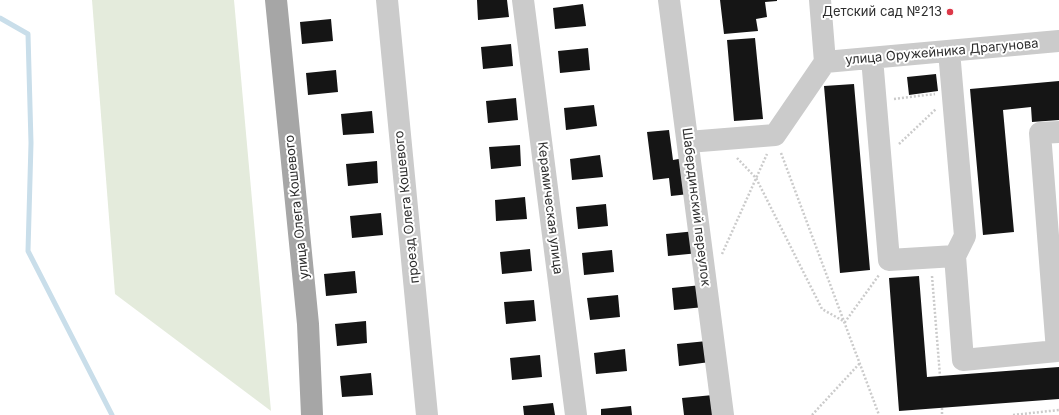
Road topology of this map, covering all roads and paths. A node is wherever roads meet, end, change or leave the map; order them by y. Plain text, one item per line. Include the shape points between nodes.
1 (276, 0) edge
2 (387, 0) edge
3 (523, 0) edge
4 (669, 0) edge
5 (820, 0) edge
6 (1059, 41) edge
7 (949, 51) junction
8 (872, 58) junction
9 (825, 62) junction
10 (953, 92) junction
11 (876, 101) junction
12 (1059, 132) edge
13 (775, 136) junction
14 (721, 140) junction
15 (688, 142) junction
16 (880, 149) junction
17 (756, 178) junction
18 (955, 256) junction
19 (931, 258) junction
20 (719, 260) dead end
21 (889, 260) junction
22 (845, 322) junction
23 (860, 363) junction
24 (940, 376) dead end
25 (942, 408) dead end
26 (1059, 410) edge
27 (312, 415) edge
28 (427, 415) edge
29 (576, 415) edge
30 (723, 415) edge
31 (812, 415) edge
32 (879, 415) edge
33 (942, 415) edge
34 (1013, 415) edge

1 - 27 main road, улица Олега Кошевого via 308,324
2 - 28 street, проезд Олега Кошевого
3 - 29 street, Керамическая улица
4 - 15 street, Шабердинский переулок
5 - 9 street
6 - 7 street, улица Оружейника Драгунова
7 - 8 street, улица Оружейника Драгунова
7 - 10 street
8 - 9 street, улица Оружейника Драгунова
8 - 11 street
9 - 13 street
10 - 11 path
10 - 16 path via 900,143
10 - 18 street via 965,236
11 - 16 street
12 - 18 street via 1040,133 1057,351 963,360
13 - 14 street
13 - 17 path
13 - 22 path
14 - 15 street
14 - 17 path
15 - 30 street, Шабердинский переулок
16 - 21 street
17 - 20 path
17 - 22 path via 822,309
18 - 19 street
19 - 21 street
19 - 24 path
21 - 22 path
22 - 23 path
23 - 31 path
23 - 32 path
25 - 33 path
26 - 34 path

